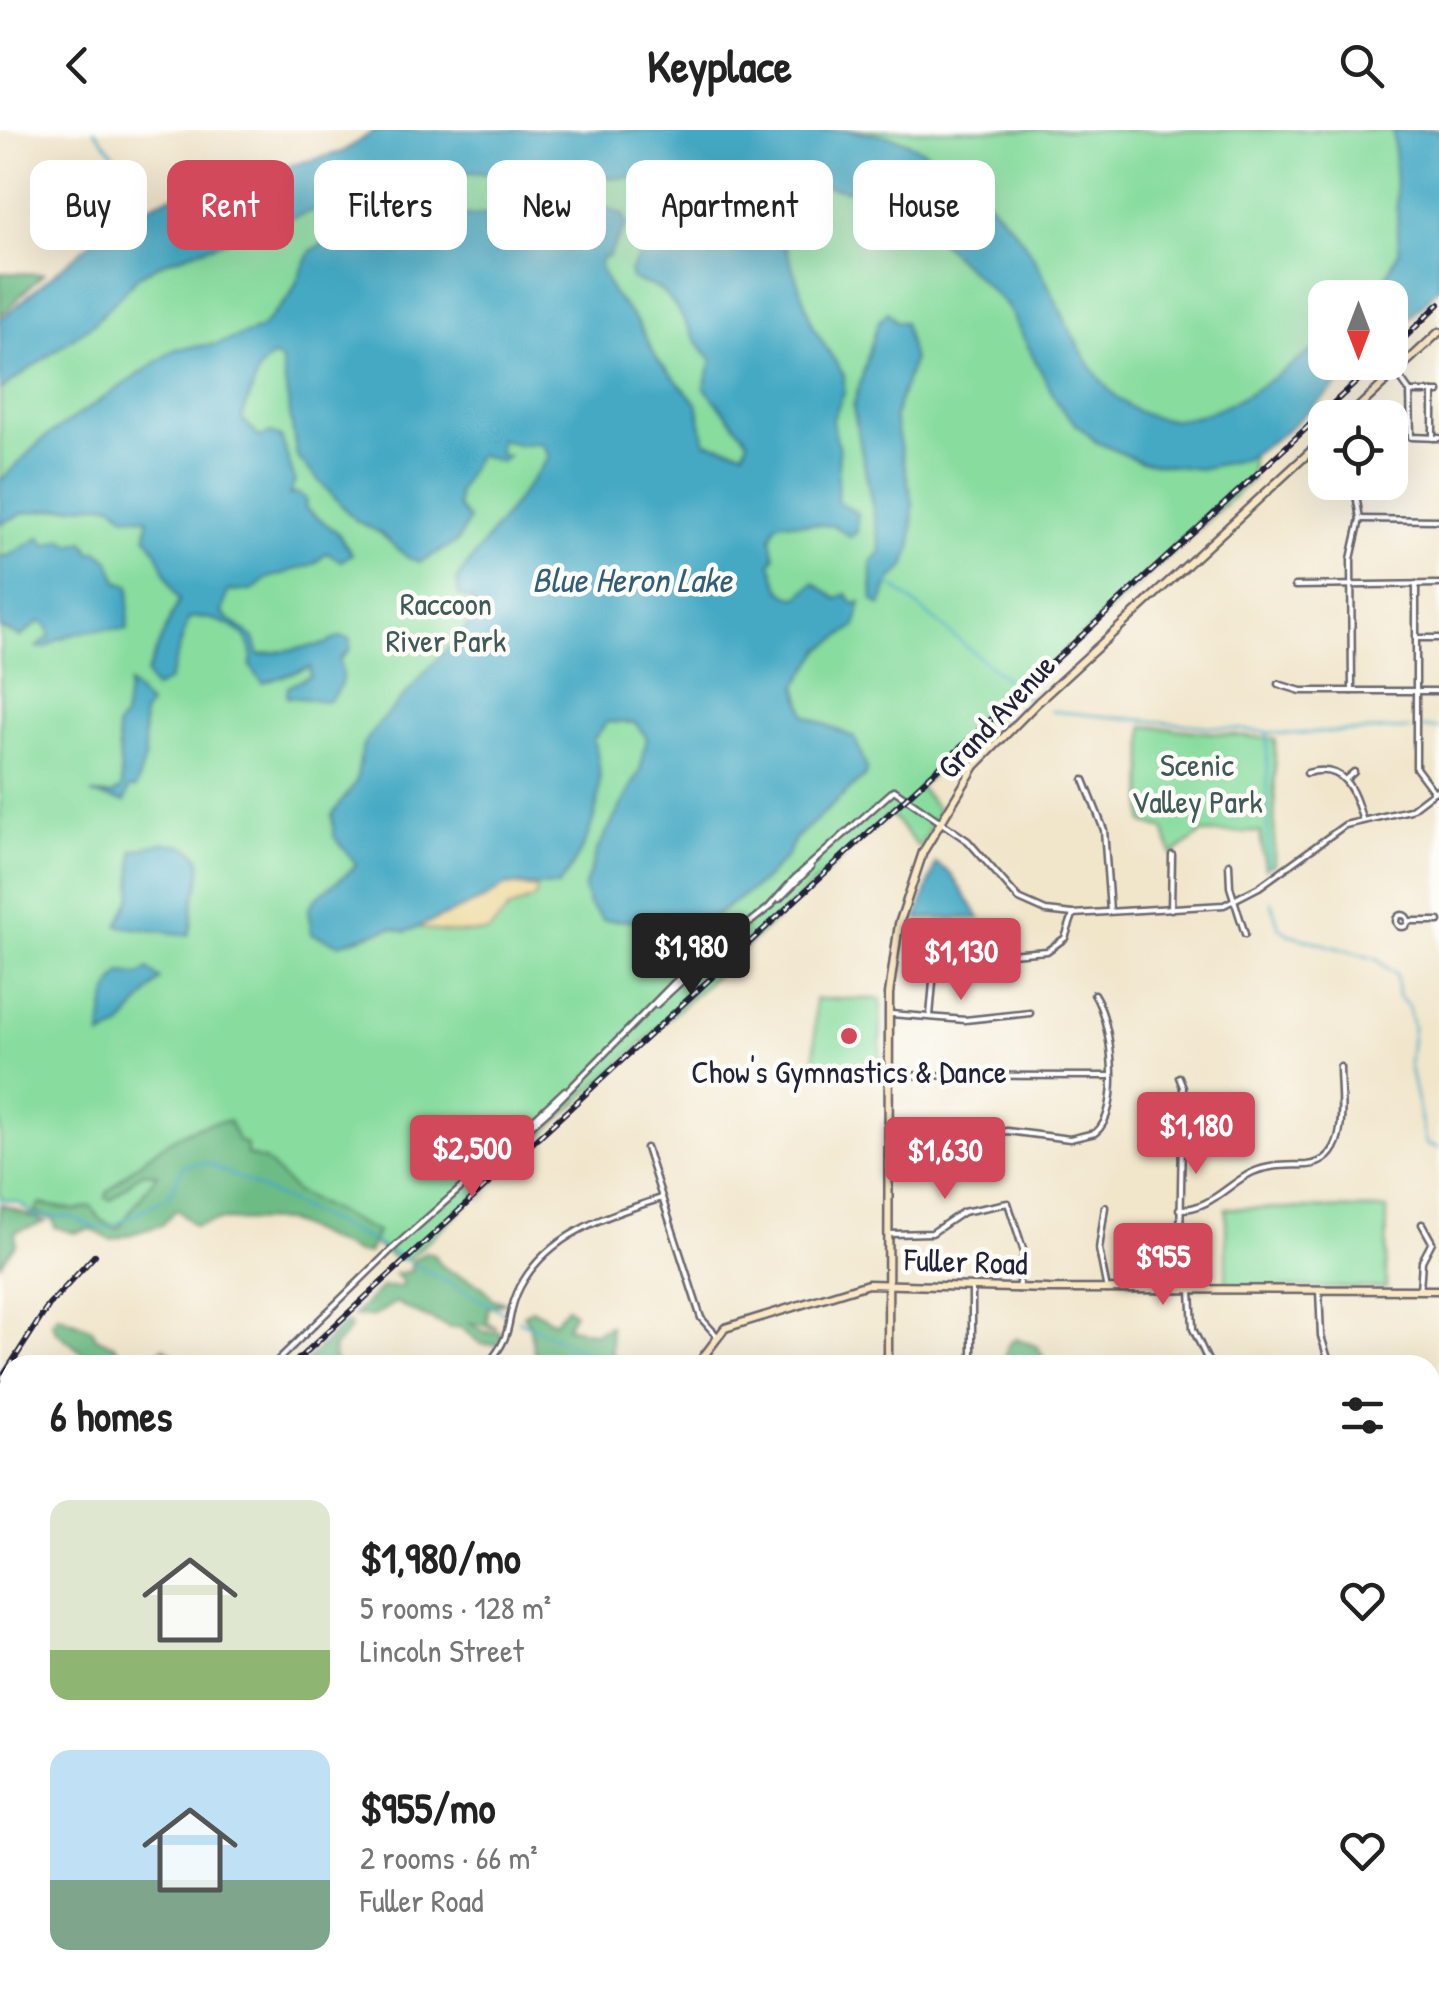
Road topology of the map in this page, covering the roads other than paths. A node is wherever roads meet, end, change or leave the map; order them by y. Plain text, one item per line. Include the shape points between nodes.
1 (1439, 332) edge
2 (1408, 361) edge
3 (1387, 380) edge
4 (1402, 380) edge
5 (1410, 392) junction
6 (1436, 392) edge
7 (1366, 400) edge
8 (1436, 438) edge
9 (1308, 455) edge
10 (1357, 500) edge
11 (1360, 519) junction
12 (1439, 520) edge
13 (1416, 584) junction
14 (1439, 584) edge
15 (1352, 585) junction
16 (1295, 586) dead end
17 (1416, 638) junction
18 (1439, 638) edge
19 (1278, 684) dead end
20 (1352, 691) junction
21 (1439, 691) edge
22 (1416, 692) junction
23 (1354, 772) dead end
24 (1307, 773) dead end
25 (1346, 779) junction
26 (1084, 780) dead end
27 (1437, 790) edge
28 (1362, 818) junction
29 (939, 822) junction
30 (1172, 855) dead end
31 (1229, 864) dead end
32 (1236, 900) junction
33 (1171, 909) junction
34 (1110, 911) junction
35 (1073, 914) junction
36 (1408, 920) dead end
37 (1439, 920) edge
38 (1245, 934) dead end
39 (1094, 994) dead end
40 (1030, 1013) dead end
41 (888, 1014) junction
42 (930, 1016) junction
43 (1340, 1067) dead end
44 (802, 1075) dead end
45 (888, 1075) junction
46 (1110, 1076) junction
47 (1179, 1077) dead end
48 (888, 1138) junction
49 (646, 1148) dead end
50 (662, 1198) junction
51 (1106, 1207) dead end
52 (1179, 1209) junction
53 (1422, 1224) dead end
54 (889, 1234) junction
55 (888, 1284) junction
56 (972, 1288) junction
57 (1018, 1289) junction
58 (1106, 1290) junction
59 (1180, 1290) junction
60 (1191, 1290) junction
61 (1319, 1290) junction
62 (1420, 1290) junction
63 (1439, 1290) edge
64 (717, 1336) junction
65 (282, 1355) edge
66 (496, 1355) edge
67 (703, 1355) edge
68 (888, 1355) edge
69 (972, 1355) edge
70 (1205, 1355) edge
71 (1327, 1355) edge

1 - 2 main road
3 - 7 main road
4 - 5 street
5 - 6 street
5 - 8 street via 1411,437
6 - 8 street
9 - 29 main road, Grand Avenue via 1038,702 975,766
10 - 11 street
11 - 12 street
11 - 15 street
13 - 14 street
13 - 15 street
13 - 17 street
15 - 16 street
15 - 20 street
17 - 18 street
17 - 22 street
19 - 20 street
20 - 22 street
21 - 22 street
22 - 27 street via 1416,768
23 - 25 street
24 - 25 street via 1325,770
25 - 28 street
26 - 34 street via 1104,830
27 - 28 street via 1410,810
28 - 32 street
29 - 35 street via 968,841 1019,899
29 - 41 main road, Grand Avenue via 902,912
29 - 65 street via 894,790 770,906 675,982
30 - 33 street
31 - 32 street
32 - 33 street
32 - 38 street
33 - 34 street
34 - 35 street
35 - 42 street via 1064,938 1047,951 935,960
36 - 37 street
39 - 46 street via 1109,1027
40 - 42 street via 965,1020
41 - 42 street
41 - 45 main road, Grand Avenue
43 - 52 street via 1340,1135 1328,1156 1258,1170 1202,1207
44 - 45 street
45 - 46 street
45 - 48 main road, Grand Avenue
46 - 48 street via 1106,1122 1079,1138 1007,1131
47 - 52 street
48 - 54 main road, Grand Avenue
49 - 50 street
50 - 64 street via 701,1318
50 - 66 street via 587,1223 534,1268 517,1294 507,1340
51 - 58 street via 1099,1249
52 - 59 street
53 - 62 street via 1432,1242
54 - 55 main road, Grand Avenue
54 - 57 street via 932,1232 963,1212 1008,1203 1024,1252
55 - 56 main road, Fuller Road
55 - 64 main road, Fuller Road via 848,1288 732,1325
55 - 68 main road, Grand Avenue
56 - 57 main road, Fuller Road
56 - 69 street
57 - 58 main road, Fuller Road
58 - 59 main road, Fuller Road
59 - 60 main road, Fuller Road
60 - 61 main road, Fuller Road
60 - 70 street via 1193,1329
61 - 62 main road, Fuller Road
61 - 71 street
62 - 63 main road, Fuller Road
64 - 67 main road, Fuller Road

